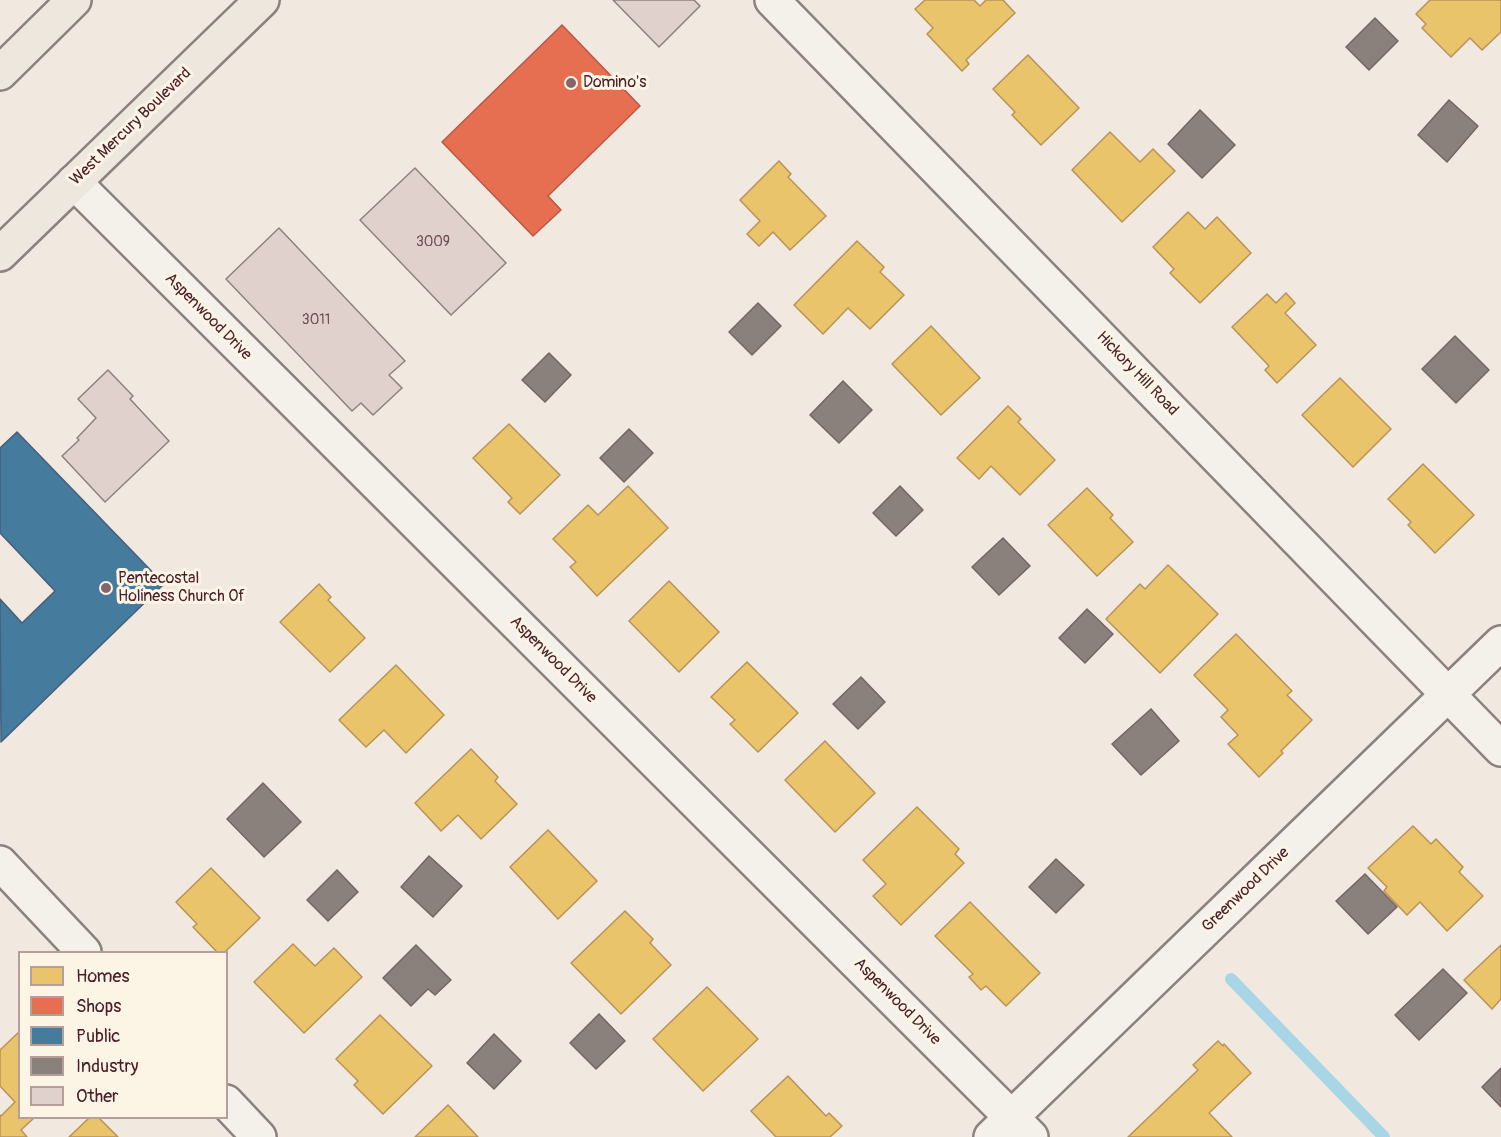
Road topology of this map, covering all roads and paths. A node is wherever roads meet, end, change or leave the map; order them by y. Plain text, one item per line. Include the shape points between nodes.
1 (74, 0) edge
2 (262, 0) edge
3 (772, 0) edge
4 (0, 73) edge
5 (74, 182) junction
6 (0, 254) edge
7 (1501, 643) edge
8 (1448, 694) junction
9 (1501, 749) edge
10 (0, 863) edge
11 (83, 951) edge
12 (228, 1104) edge
13 (1011, 1130) edge
14 (260, 1137) edge

1 - 4 highway
2 - 5 highway, West Mercury Boulevard
3 - 8 street, Hickory Hill Road
5 - 6 highway, West Mercury Boulevard
5 - 13 street, Aspenwood Drive
7 - 8 street, Greenwood Drive
8 - 9 street, Hickory Hill Road
8 - 13 street, Greenwood Drive
10 - 11 street
12 - 14 street

